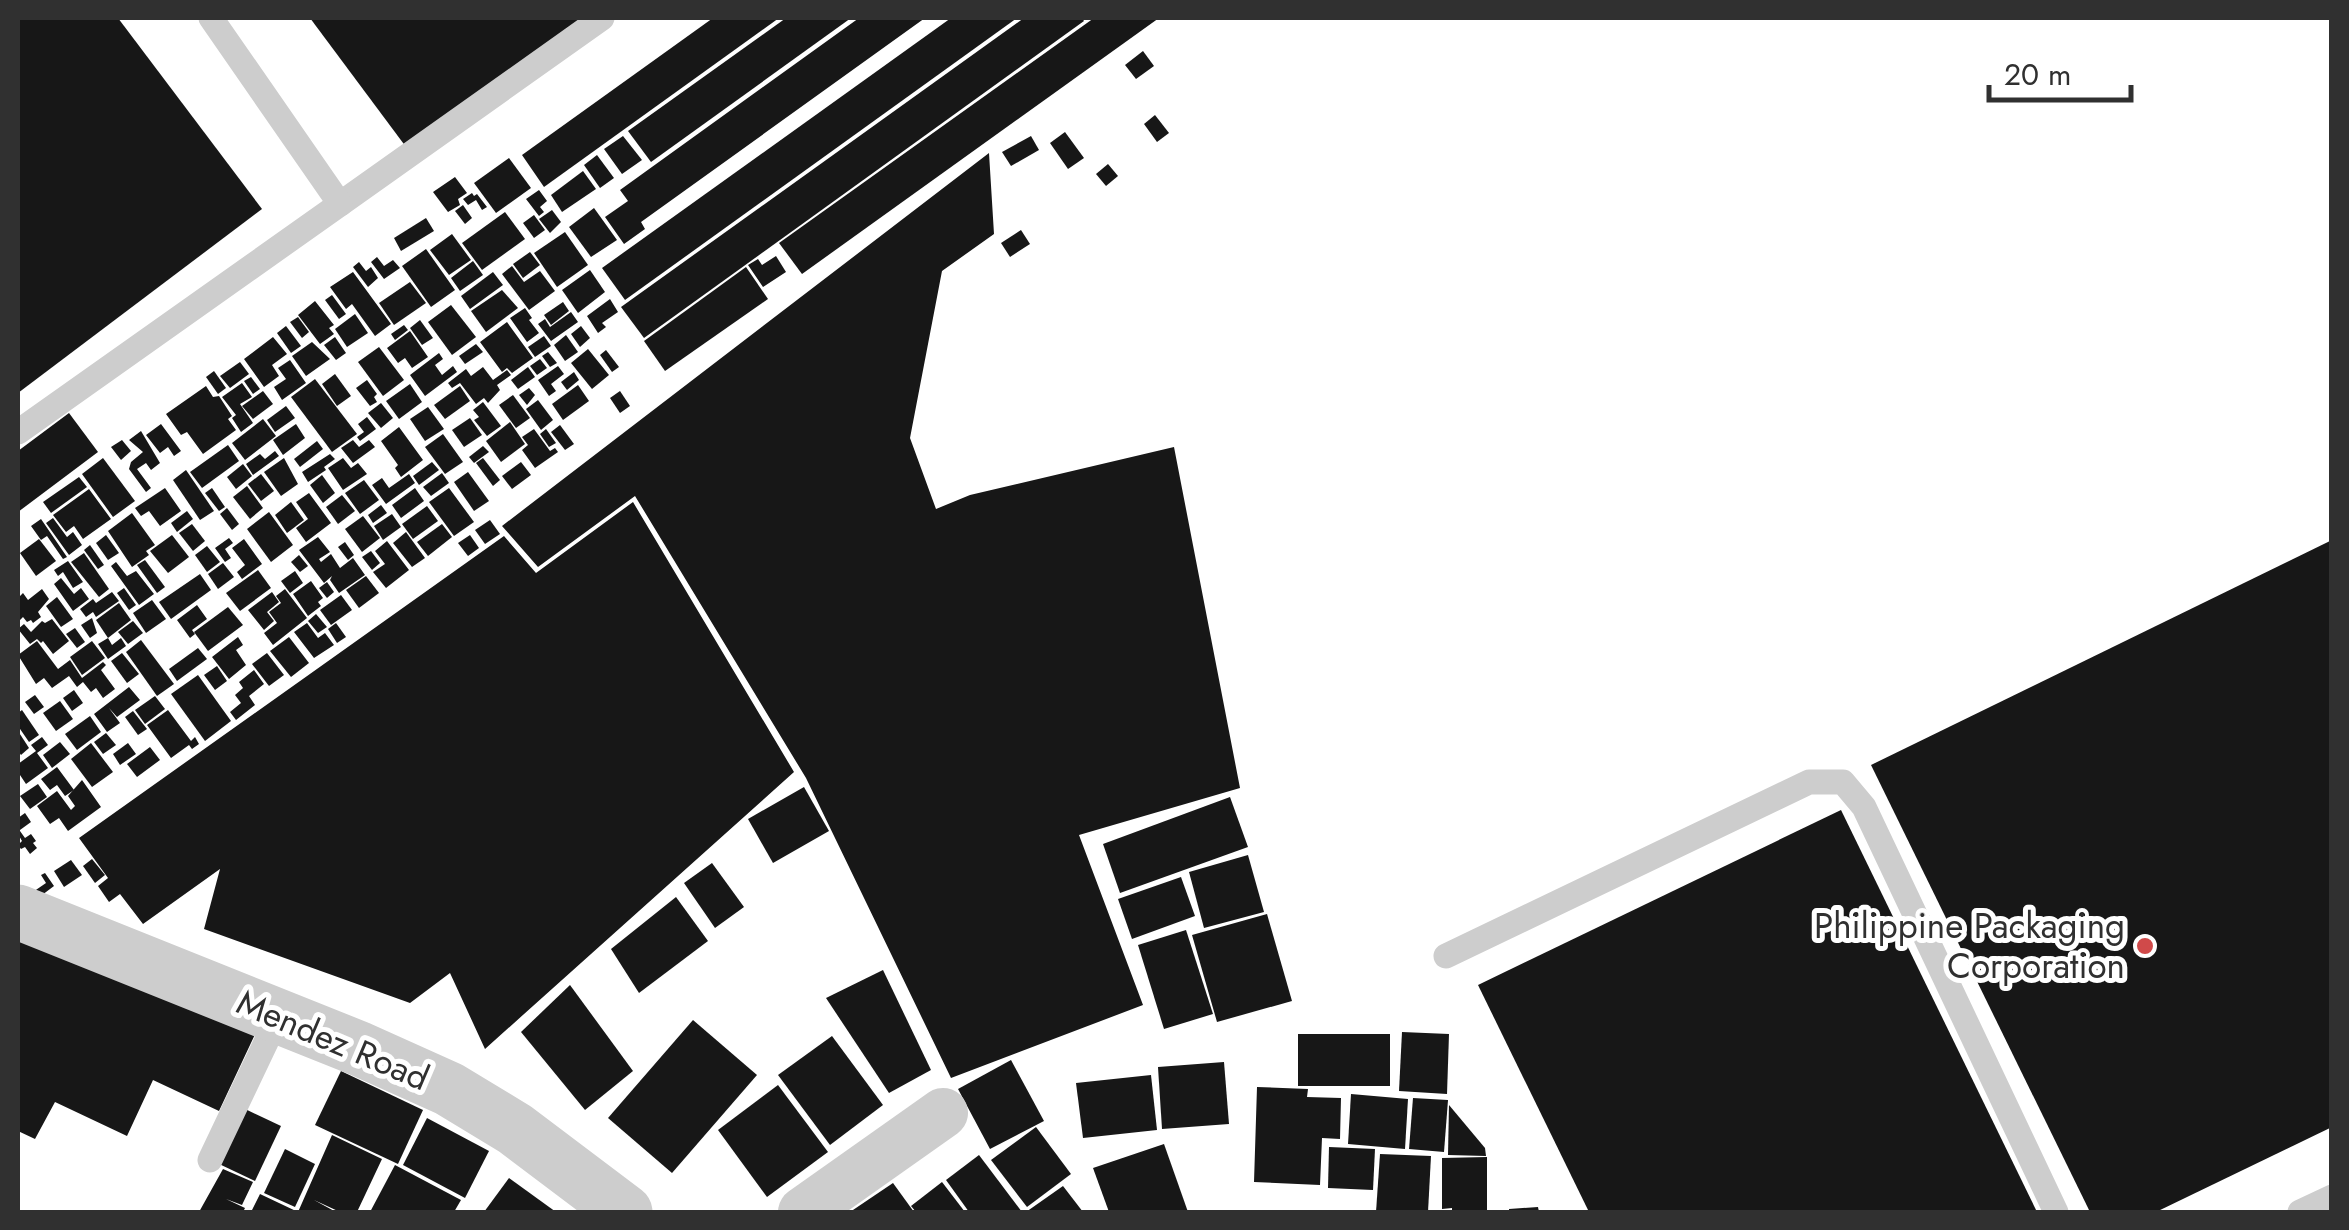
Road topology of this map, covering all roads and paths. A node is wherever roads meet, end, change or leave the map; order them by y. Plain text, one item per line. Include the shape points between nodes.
1 (211, 18) edge
2 (602, 18) edge
3 (340, 204) junction
4 (18, 432) edge
5 (18, 912) edge
6 (1446, 956) dead end
7 (278, 1016) junction
8 (942, 1113) dead end
9 (210, 1160) dead end
10 (2332, 1197) edge
11 (625, 1212) edge
12 (803, 1212) edge
13 (2056, 1212) edge
14 (2300, 1212) edge

1 - 3 lane
2 - 3 lane
3 - 4 lane
5 - 7 street, Mendez Road
6 - 13 lane via 1809,782 1844,782 1864,807
7 - 9 lane
7 - 11 street, Mendez Road via 449,1089 515,1129
8 - 12 street
10 - 14 lane

